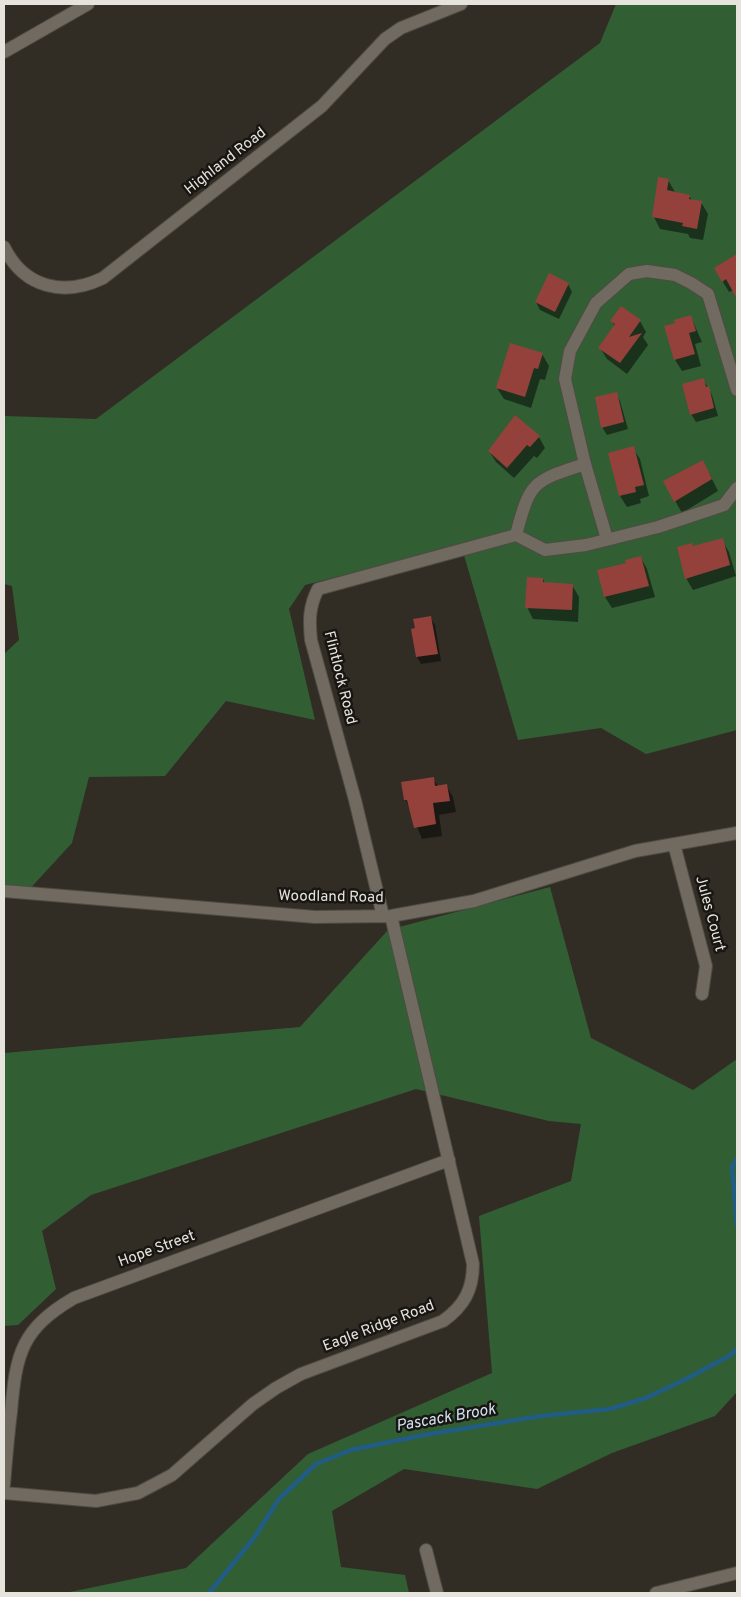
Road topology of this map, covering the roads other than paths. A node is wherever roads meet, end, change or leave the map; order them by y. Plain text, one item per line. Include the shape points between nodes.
1 (88, 4) edge
2 (460, 4) edge
3 (4, 52) edge
4 (4, 247) edge
5 (737, 390) edge
6 (585, 464) junction
7 (737, 488) edge
8 (516, 535) junction
9 (607, 538) junction
10 (737, 833) edge
11 (674, 844) junction
12 (4, 891) edge
13 (387, 916) junction
14 (702, 994) dead end
15 (449, 1160) junction
16 (4, 1484) edge
17 (4, 1493) edge
18 (426, 1550) dead end
19 (737, 1573) edge
20 (437, 1593) edge
21 (656, 1593) edge

1 - 3 street
2 - 4 street, Highland Road via 401,28 384,39 322,106 103,278 74,288 44,284 18,268
5 - 6 street via 708,294 675,275 647,271 629,274 596,304 570,352 565,379
6 - 8 street via 554,474 533,486
6 - 9 street
7 - 9 street via 724,505 658,527
8 - 9 street via 545,550 586,545
8 - 13 street, Flintlock Road via 318,589 312,602 308,616 311,640
10 - 11 street, Woodland Road
11 - 13 street, Woodland Road via 635,851 474,901
11 - 14 street, Jules Court via 706,966
12 - 13 street, Woodland Road via 315,917
13 - 15 street, Eagle Ridge Road
15 - 16 street, Hope Street via 74,1298 56,1308 30,1336 14,1369
15 - 17 street, Eagle Ridge Road via 473,1264 470,1290 454,1313 443,1321 301,1374 276,1388 252,1404 172,1475 138,1494 96,1501
18 - 20 street
19 - 21 street

